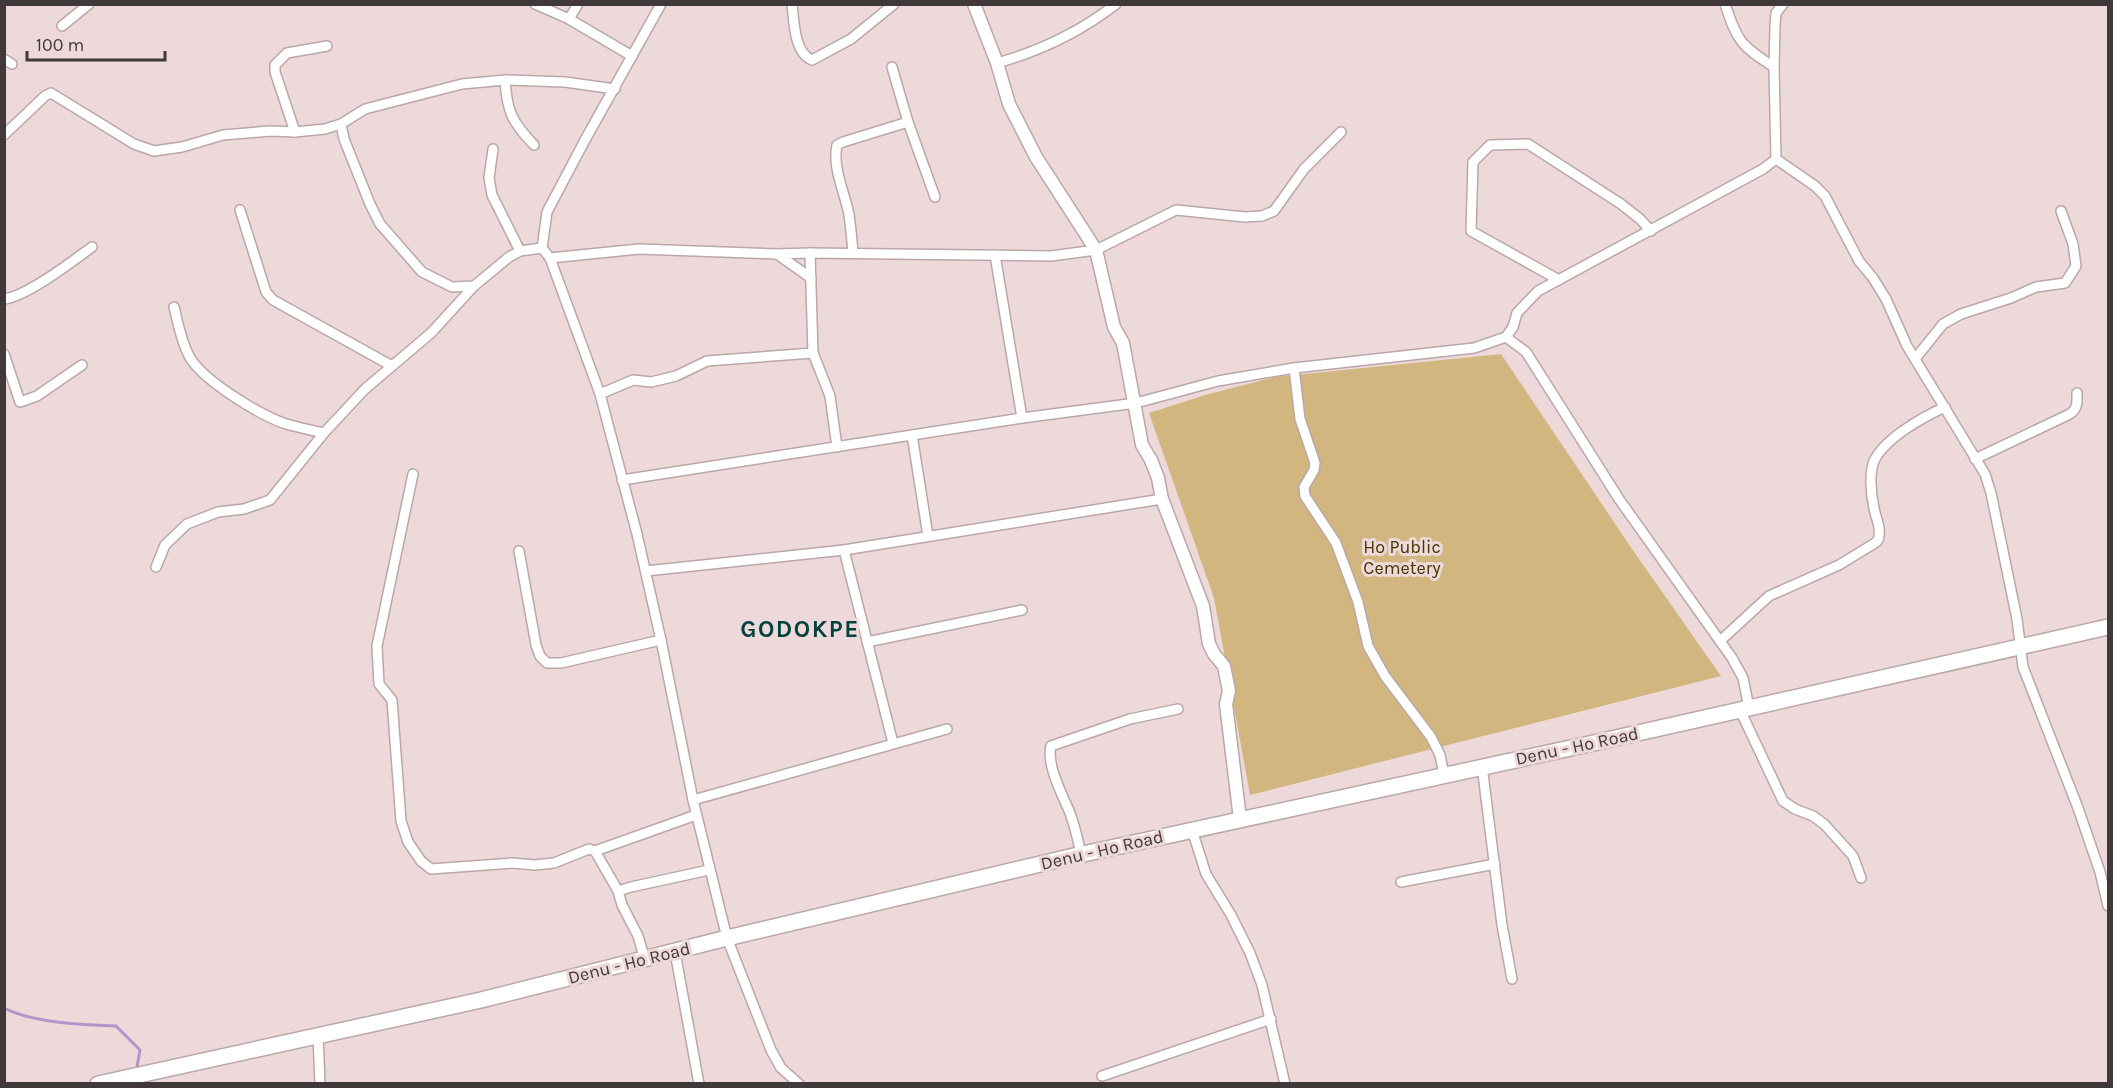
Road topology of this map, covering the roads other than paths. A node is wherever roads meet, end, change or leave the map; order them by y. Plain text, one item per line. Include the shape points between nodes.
1 (89, 4) edge
2 (535, 4) edge
3 (578, 4) edge
4 (661, 4) edge
5 (792, 4) edge
6 (894, 4) edge
7 (974, 4) edge
8 (1116, 4) edge
9 (1725, 4) edge
10 (1783, 4) edge
11 (569, 19) junction
12 (62, 26) dead end
13 (327, 46) dead end
14 (632, 56) junction
15 (997, 63) junction
16 (892, 67) dead end
17 (1774, 67) junction
18 (505, 80) junction
19 (615, 89) junction
20 (908, 122) junction
21 (341, 124) junction
22 (295, 132) junction
23 (1341, 132) dead end
24 (4, 135) edge
25 (534, 145) dead end
26 (493, 149) dead end
27 (1776, 159) junction
28 (935, 197) dead end
29 (240, 210) dead end
30 (2061, 211) dead end
31 (1651, 231) junction
32 (92, 248) dead end
33 (542, 248) junction
34 (1096, 250) junction
35 (520, 251) junction
36 (810, 253) junction
37 (853, 253) junction
38 (777, 254) junction
39 (995, 255) junction
40 (550, 258) junction
41 (811, 278) junction
42 (1559, 280) junction
43 (474, 286) junction
44 (4, 299) edge
45 (174, 307) dead end
46 (1506, 337) junction
47 (813, 352) junction
48 (4, 354) edge
49 (1915, 359) junction
50 (82, 365) dead end
51 (392, 366) junction
52 (1294, 368) junction
53 (2077, 393) dead end
54 (600, 394) junction
55 (1136, 403) junction
56 (1945, 407) junction
57 (1022, 418) junction
58 (324, 433) junction
59 (912, 435) junction
60 (837, 447) junction
61 (1975, 459) junction
62 (413, 474) dead end
63 (622, 480) junction
64 (1162, 499) junction
65 (928, 536) junction
66 (844, 550) junction
67 (519, 551) dead end
68 (156, 567) dead end
69 (646, 571) junction
70 (1022, 610) dead end
71 (2109, 627) edge
72 (661, 640) junction
73 (1720, 641) junction
74 (867, 642) junction
75 (2020, 647) junction
76 (1745, 709) junction
77 (1178, 710) dead end
78 (947, 729) dead end
79 (893, 743) junction
80 (1482, 766) junction
81 (1444, 775) junction
82 (693, 800) junction
83 (696, 815) junction
84 (1240, 819) junction
85 (1192, 830) junction
86 (595, 851) junction
87 (1081, 854) junction
88 (1495, 864) junction
89 (709, 870) junction
90 (1861, 878) dead end
91 (1401, 882) dead end
92 (618, 891) junction
93 (2109, 906) edge
94 (727, 938) junction
95 (675, 952) junction
96 (645, 960) junction
97 (1512, 979) dead end
98 (1271, 1019) junction
99 (318, 1035) junction
100 (1102, 1077) dead end
101 (98, 1083) edge
102 (320, 1083) edge
103 (699, 1083) edge
104 (799, 1083) edge
105 (1285, 1083) edge

1 - 12 street
2 - 11 street
3 - 11 street
4 - 14 street
5 - 6 street via 802,52 812,60 851,39
7 - 15 street
8 - 15 street via 1090,24 1028,54
9 - 17 street via 1737,39
10 - 17 street via 1776,13
11 - 14 street
13 - 22 street via 287,53 275,65
14 - 19 street
15 - 34 street via 1009,104 1036,157
16 - 20 street
17 - 27 street
18 - 19 street
18 - 21 street via 462,84 365,109
18 - 25 street via 516,126
19 - 33 street via 547,212
20 - 28 street
20 - 37 street via 837,145 838,175 849,214
21 - 22 street
21 - 43 street via 380,224 422,272 452,286
22 - 24 street via 223,135 154,152 51,93
23 - 34 street via 1304,169 1274,212 1245,217 1176,210
26 - 35 street via 489,178 492,195
27 - 31 street
27 - 49 street via 1825,196 1858,261 1886,299
29 - 51 street via 266,292 273,300
30 - 49 street via 2076,266 2065,283 2036,287 1961,314 1943,324
31 - 42 street
31 - 42 street via 1621,204 1528,144 1490,146 1473,162 1471,231
32 - 44 street
33 - 35 street
33 - 40 street
34 - 39 street via 1051,256
34 - 55 street
35 - 43 street
36 - 37 street
36 - 38 street
36 - 41 street
37 - 39 street
38 - 40 street via 639,249
38 - 41 street
39 - 57 street
40 - 54 street
41 - 47 street
42 - 46 street via 1538,291 1517,313
43 - 51 street via 431,333
45 - 58 street via 189,356 218,385 283,423
46 - 52 street via 1474,348
46 - 73 street via 1526,352 1619,499
47 - 54 street via 707,361 676,376 651,382 633,380
47 - 60 street via 830,396
48 - 50 street via 20,402 37,396
49 - 56 street
51 - 58 street
52 - 55 street via 1218,381
52 - 81 street via 1300,419 1315,463 1304,488 1305,496 1336,543 1358,602 1368,646 1385,676 1431,737
53 - 61 street via 2077,405 2070,414
54 - 63 street
55 - 57 street
55 - 64 street via 1142,445 1158,478
56 - 61 street
56 - 73 street via 1911,425 1884,447 1875,460 1872,481 1879,539 1839,566 1769,596
57 - 59 street
58 - 68 street via 270,500 187,524 165,545
59 - 60 street
59 - 65 street
60 - 63 street
61 - 75 street via 1991,493
62 - 86 street via 377,646 379,684 392,700 401,821 408,842 431,869 554,863 589,849
63 - 69 street
64 - 65 street
64 - 84 street via 1203,606 1209,644 1224,666
65 - 66 street
66 - 69 street
66 - 74 street
67 - 72 street via 536,645 547,663
69 - 72 street
70 - 74 street
71 - 75 main road, Denu - Ho Road
72 - 82 street
73 - 76 street via 1743,678
74 - 79 street
75 - 76 main road, Denu - Ho Road
75 - 93 street via 2023,667 2078,808
76 - 80 main road, Denu - Ho Road
76 - 90 street via 1783,801 1824,824 1852,856
77 - 87 street via 1130,719 1051,746 1058,784
78 - 79 street
79 - 82 street
80 - 81 main road, Denu - Ho Road
80 - 88 street
81 - 84 main road, Denu - Ho Road
82 - 83 street
83 - 86 street
83 - 89 street
84 - 85 main road, Denu - Ho Road
85 - 87 main road, Denu - Ho Road
85 - 98 street via 1206,874 1250,953
86 - 92 street
87 - 94 main road, Denu - Ho Road
88 - 91 street
88 - 97 street
89 - 92 street
89 - 94 street
92 - 96 street
94 - 95 main road, Denu - Ho Road
94 - 104 street via 771,1050 781,1068
95 - 96 main road, Denu - Ho Road
95 - 103 street
96 - 99 main road, Denu - Ho Road
98 - 100 street
98 - 105 street
99 - 101 main road, Denu - Ho Road
99 - 102 street

